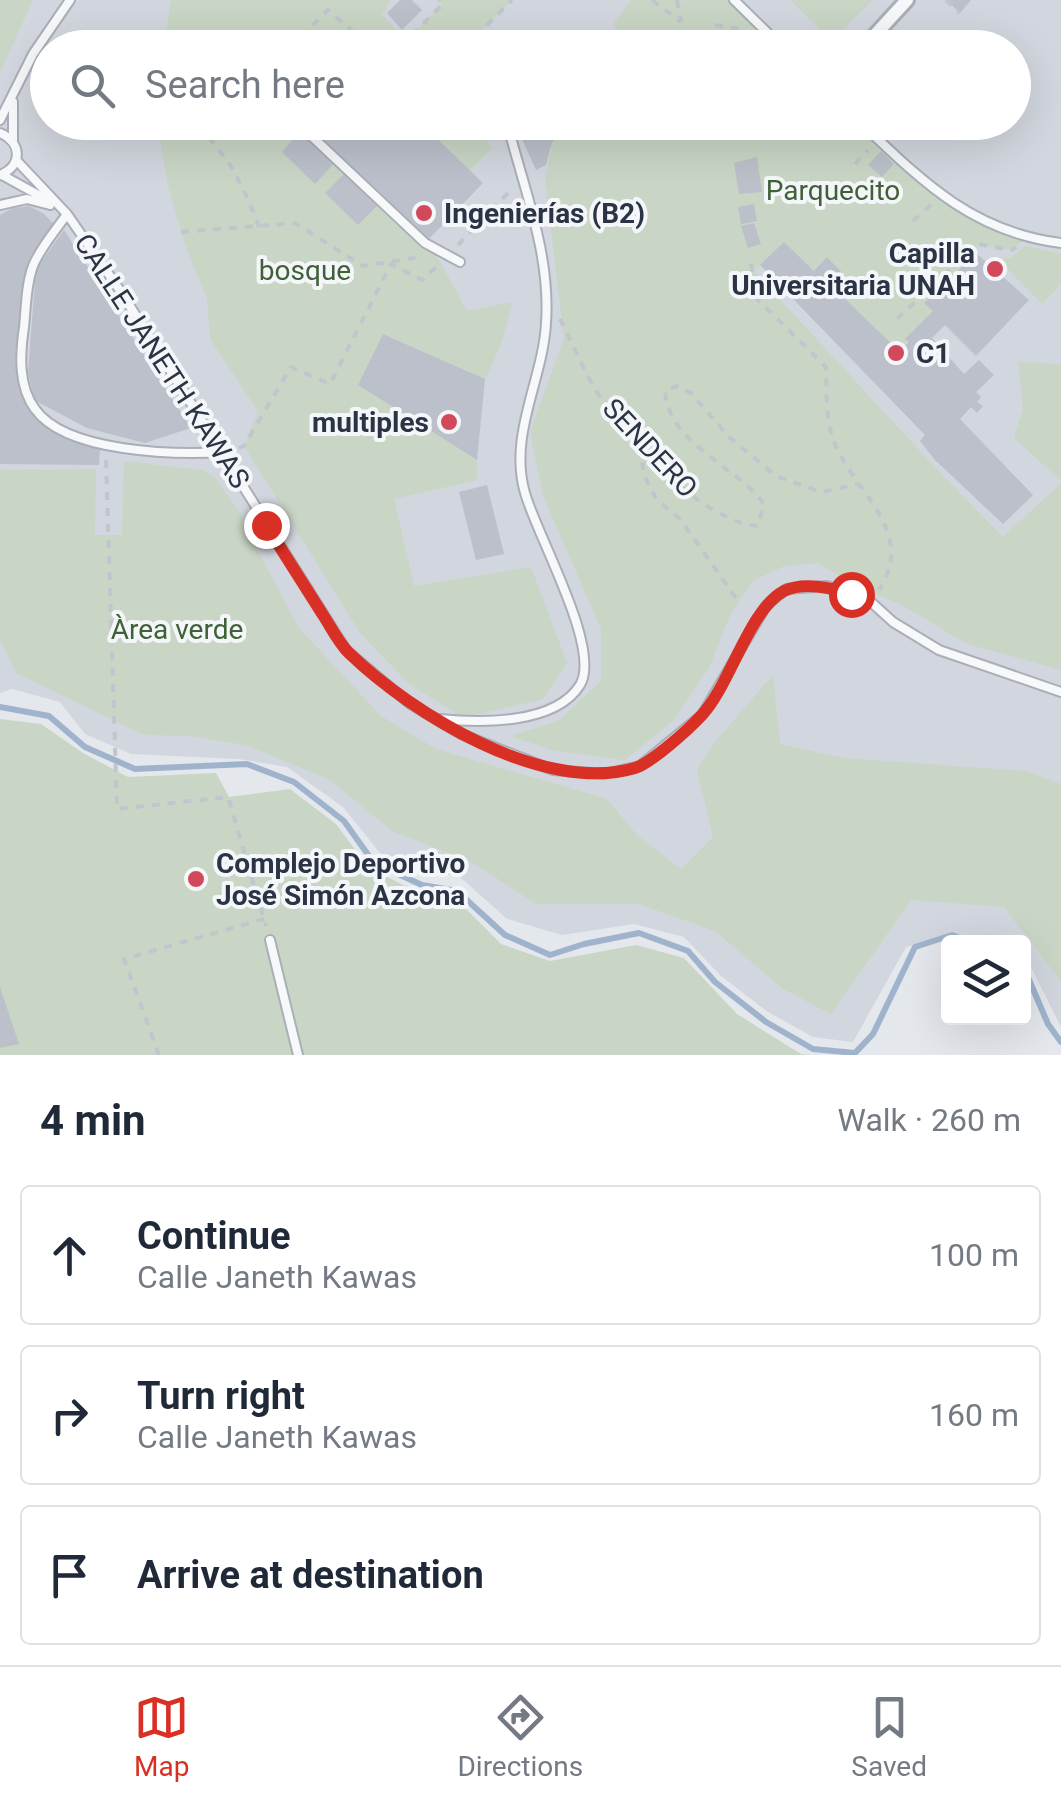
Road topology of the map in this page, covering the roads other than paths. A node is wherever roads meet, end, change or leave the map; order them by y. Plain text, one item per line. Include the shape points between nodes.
1 (70, 0) edge
2 (734, 0) edge
3 (907, 0) edge
4 (49, 30) edge
5 (765, 30) edge
6 (879, 30) edge
7 (30, 61) edge
8 (14, 97) junction
9 (0, 120) edge
10 (0, 133) edge
11 (317, 140) edge
12 (513, 140) edge
13 (878, 140) edge
14 (13, 141) junction
15 (16, 161) junction
16 (1, 175) edge
17 (0, 205) edge
18 (59, 207) junction
19 (67, 214) junction
20 (1061, 243) edge
21 (460, 262) dead end
22 (224, 452) junction
23 (1061, 692) edge
24 (434, 718) junction
25 (270, 940) road end
26 (298, 1055) edge

1 - 4 lane
2 - 5 lane
3 - 6 street
7 - 8 lane
8 - 9 lane
8 - 14 lane
10 - 14 lane
11 - 21 lane via 444,259
12 - 24 lane via 546,290 546,326 519,446 524,491 587,660 581,684 544,713 473,722
13 - 20 lane via 940,197 986,222
14 - 15 lane
15 - 16 lane
15 - 18 lane
16 - 18 lane
17 - 18 lane via 27,200
18 - 19 lane, CALLE JANETH KAWAS
19 - 22 lane, CALLE JANETH KAWAS
19 - 22 lane via 33,266 20,348 23,386 36,411 106,444 168,455
22 - 24 lane, CALLE JANETH KAWAS via 346,650
23 - 24 lane, CALLE JANETH KAWAS via 939,650 872,602 827,586 786,589 766,606 702,715 640,766 604,774 553,770
25 - 26 lane

